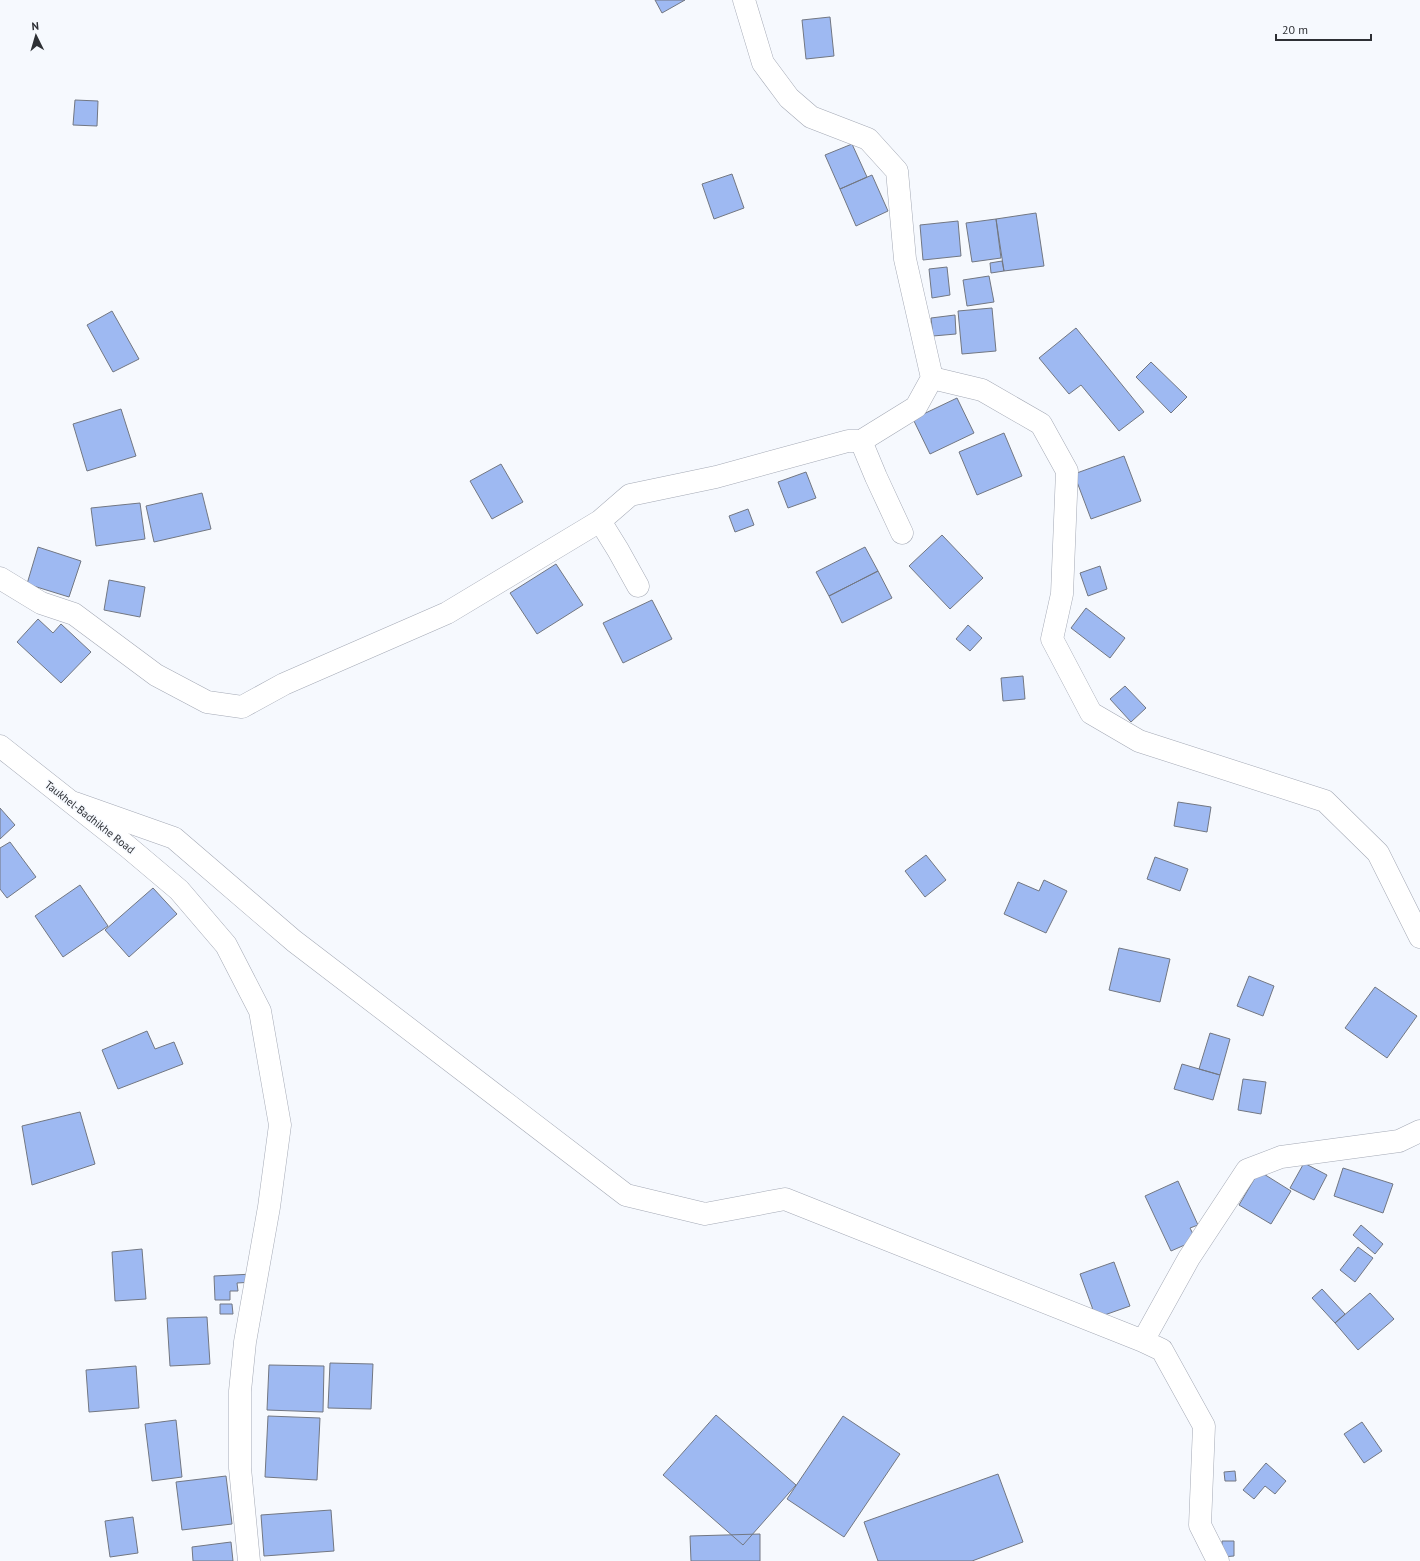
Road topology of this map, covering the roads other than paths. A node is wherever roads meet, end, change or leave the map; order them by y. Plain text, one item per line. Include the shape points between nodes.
1 (744, 0) edge
2 (932, 378) junction
3 (861, 441) junction
4 (600, 521) junction
5 (902, 533) dead end
6 (0, 578) edge
7 (638, 586) dead end
8 (0, 746) edge
9 (68, 801) junction
10 (1420, 937) edge
11 (1420, 1131) edge
12 (1143, 1341) junction
13 (249, 1561) edge
14 (1218, 1561) edge

1 - 2 street via 763,63 789,98 811,118 868,139 897,171 905,259
2 - 3 street via 916,407
2 - 10 street via 982,390 1041,424 1067,471 1062,594 1052,638 1091,713 1139,741 1325,801 1378,853
3 - 4 street via 848,441 716,477 630,495
3 - 5 street
4 - 6 street via 447,613 284,684 242,707 207,702 156,675 74,614 41,603
4 - 7 street
8 - 9 street, Taukhel-Badhikhe Road
9 - 12 street via 174,838 294,941 626,1194 705,1214 785,1199
9 - 13 street, Taukhel-Badhikhe Road via 128,846 179,890 226,946 260,1012 280,1125 269,1207 245,1342 240,1390 240,1468
11 - 12 street via 1399,1141 1281,1157 1247,1170 1189,1258
12 - 14 street via 1162,1350 1204,1426 1200,1525

